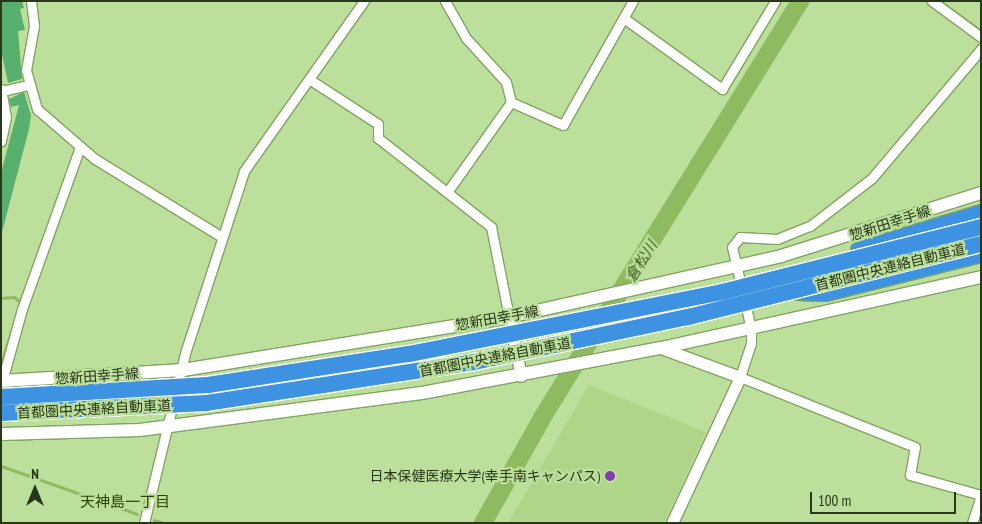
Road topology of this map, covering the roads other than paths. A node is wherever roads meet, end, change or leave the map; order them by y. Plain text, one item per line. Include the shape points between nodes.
1 (31, 1) edge
2 (364, 1) edge
3 (445, 1) edge
4 (633, 1) edge
5 (775, 1) edge
6 (932, 1) edge
7 (625, 19) junction
8 (981, 37) edge
9 (981, 49) edge
10 (309, 79) junction
11 (28, 85) junction
12 (2, 90) edge
13 (510, 102) junction
14 (4, 117) edge
15 (1, 141) edge
16 (80, 147) junction
17 (448, 191) junction
18 (981, 193) edge
19 (981, 213) edge
20 (981, 227) edge
21 (222, 237) junction
22 (981, 244) edge
23 (981, 254) edge
24 (738, 268) junction
25 (809, 272) junction
26 (981, 277) edge
27 (792, 292) junction
28 (509, 317) junction
29 (751, 329) junction
30 (661, 348) junction
31 (183, 370) junction
32 (521, 376) junction
33 (740, 377) junction
34 (2, 386) edge
35 (1, 413) edge
36 (168, 427) junction
37 (1, 434) edge
38 (981, 495) edge
39 (144, 523) edge
40 (672, 523) edge
41 (972, 523) edge

1 - 11 street via 34,26
2 - 10 street
3 - 13 street via 466,38 506,82
4 - 7 street
5 - 7 street via 722,89
6 - 8 street
7 - 13 street via 563,125
9 - 24 street via 872,178 810,226 777,239 734,240
10 - 17 street via 378,124 378,138
10 - 21 street via 244,171
11 - 12 street
11 - 16 street via 38,110
12 - 14 street
13 - 17 street
14 - 15 street
16 - 21 street
16 - 34 street via 22,309
17 - 28 street via 491,227
18 - 24 main road, 惣新田幸手線 via 872,230
19 - 25 highway, bridge via 844,255
20 - 25 highway, 首都圏中央連絡自動車道, bridge
21 - 31 street
22 - 27 highway, 首都圏中央連絡自動車道, bridge
23 - 27 highway via 826,293
24 - 28 main road, 惣新田幸手線
24 - 29 street
25 - 34 highway, 首都圏中央連絡自動車道, bridge via 505,337 304,371 153,390
26 - 29 main road
27 - 35 highway, 首都圏中央連絡自動車道, bridge via 575,342 321,388 126,410
28 - 31 main road, 惣新田幸手線
28 - 32 street
29 - 30 main road
29 - 33 street via 751,344
30 - 32 main road
30 - 33 street
31 - 34 main road, 惣新田幸手線
31 - 36 street
32 - 36 main road via 324,409
33 - 38 street via 916,447 910,475
33 - 40 street
36 - 37 main road
36 - 39 street
38 - 41 street

